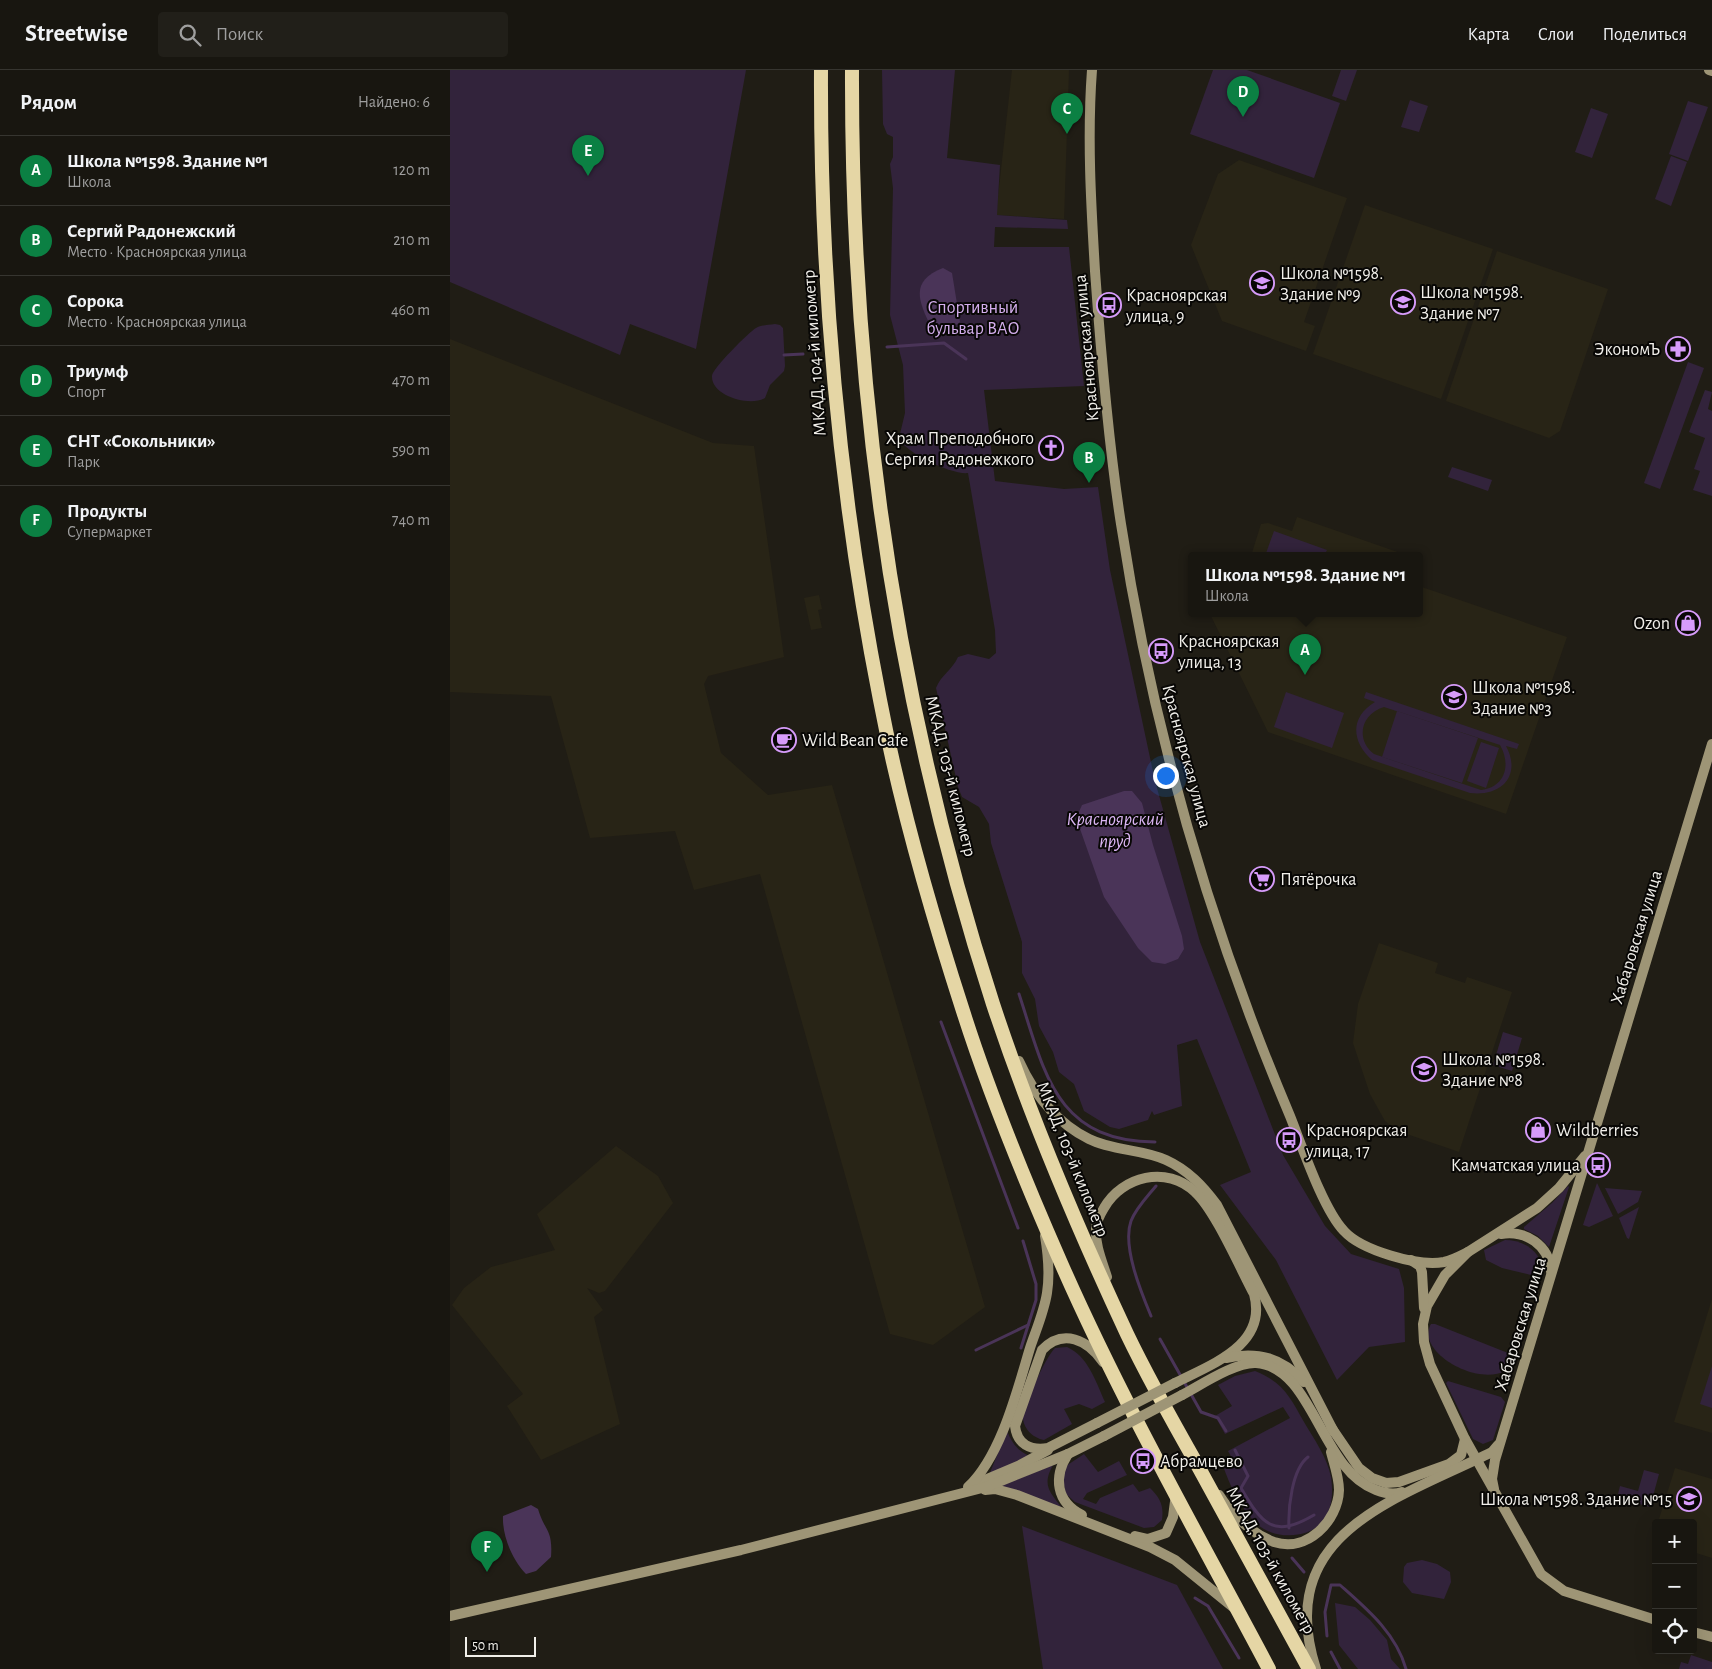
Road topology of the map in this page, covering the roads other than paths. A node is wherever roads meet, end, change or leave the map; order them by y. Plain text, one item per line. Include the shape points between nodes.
1 (821, 70) edge
2 (852, 70) edge
3 (1092, 70) edge
4 (1712, 744) edge
5 (993, 1004) junction
6 (1593, 1140) junction
7 (1042, 1217) junction
8 (1493, 1237) junction
9 (1468, 1252) junction
10 (1408, 1259) junction
11 (1550, 1279) junction
12 (1424, 1316) junction
13 (1128, 1336) junction
14 (1220, 1360) junction
15 (1119, 1385) junction
16 (1175, 1425) junction
17 (1334, 1432) junction
18 (1502, 1438) junction
19 (1465, 1439) junction
20 (1061, 1441) junction
21 (1328, 1444) junction
22 (1068, 1454) junction
23 (1476, 1458) junction
24 (970, 1488) junction
25 (1412, 1488) junction
26 (1494, 1489) junction
27 (1176, 1493) junction
28 (1239, 1612) junction
29 (450, 1616) edge
30 (1652, 1619) edge
31 (1697, 1633) edge
32 (1712, 1637) edge
33 (1269, 1669) edge
34 (1309, 1669) edge
35 (1316, 1669) edge

1 - 7 highway, МКАД, 104-й километр via 824,228 831,357 841,454 881,705 907,815 956,987 997,1107
2 - 5 highway, МКАД, 103-й километр via 862,355 872,451 898,626 930,780
3 - 10 main road, Красноярская улица via 1093,235 1100,340 1121,523 1139,623 1173,774 1250,1018 1329,1207 1343,1230 1357,1242
4 - 6 main road, Хабаровская улица
5 - 13 highway, МКАД, 103-й километр via 1058,1174
5 - 17 main road via 1029,1082 1056,1116 1089,1139 1165,1160 1204,1188 1217,1205
6 - 8 main road, Хабаровская улица via 1559,1188 1537,1208
6 - 11 main road, Хабаровская улица
7 - 15 highway via 1100,1350
7 - 24 main road via 1048,1272 1042,1313 1010,1415 986,1467
8 - 9 main road, Хабаровская улица
8 - 11 main road via 1510,1232 1536,1242 1549,1259
9 - 10 main road, Красноярская улица via 1444,1262
9 - 12 main road, Хабаровская улица via 1436,1287
10 - 12 main road via 1420,1266 1422,1272
11 - 18 main road, Хабаровская улица
12 - 19 main road, Хабаровская улица via 1426,1352
13 - 14 main road via 1098,1252 1095,1228 1110,1196 1121,1187 1134,1181 1164,1177 1196,1192 1210,1210 1254,1294 1258,1308 1255,1325 1240,1346
13 - 16 highway, МКАД, 103-й километр
14 - 17 main road via 1259,1354 1290,1368 1304,1382
14 - 20 main road, bridge
15 - 20 main road via 1088,1346 1062,1337 1050,1341 1042,1350 1015,1426 1016,1436 1030,1448 1048,1448
15 - 27 highway
16 - 21 main road via 1221,1498 1259,1535 1276,1542 1304,1541 1327,1524 1335,1512 1339,1488
16 - 34 highway, МКАД, 103-й километр
17 - 19 main road via 1359,1468 1372,1478 1386,1482 1398,1482 1449,1464 1461,1455
18 - 23 main road via 1492,1452
18 - 26 main road, Хабаровская улица via 1493,1470
19 - 23 main road, Хабаровская улица
20 - 24 main road via 1036,1458
21 - 22 main road, bridge via 1293,1385 1283,1374 1255,1363 1182,1395
21 - 25 main road via 1353,1477 1369,1487 1384,1493
22 - 24 main road via 997,1483
22 - 27 main road via 1058,1475 1062,1497 1069,1507 1137,1537 1148,1539 1166,1533 1173,1517
23 - 25 main road
23 - 26 main road, Хабаровская улица
24 - 28 main road via 995,1489 1016,1495 1150,1547 1175,1560
24 - 29 main road via 759,1545
25 - 35 main road via 1347,1529 1322,1560 1314,1580 1306,1625
26 - 30 main road, Хабаровская улица via 1532,1560 1549,1582 1579,1597
27 - 28 highway
28 - 33 highway
31 - 32 main road

